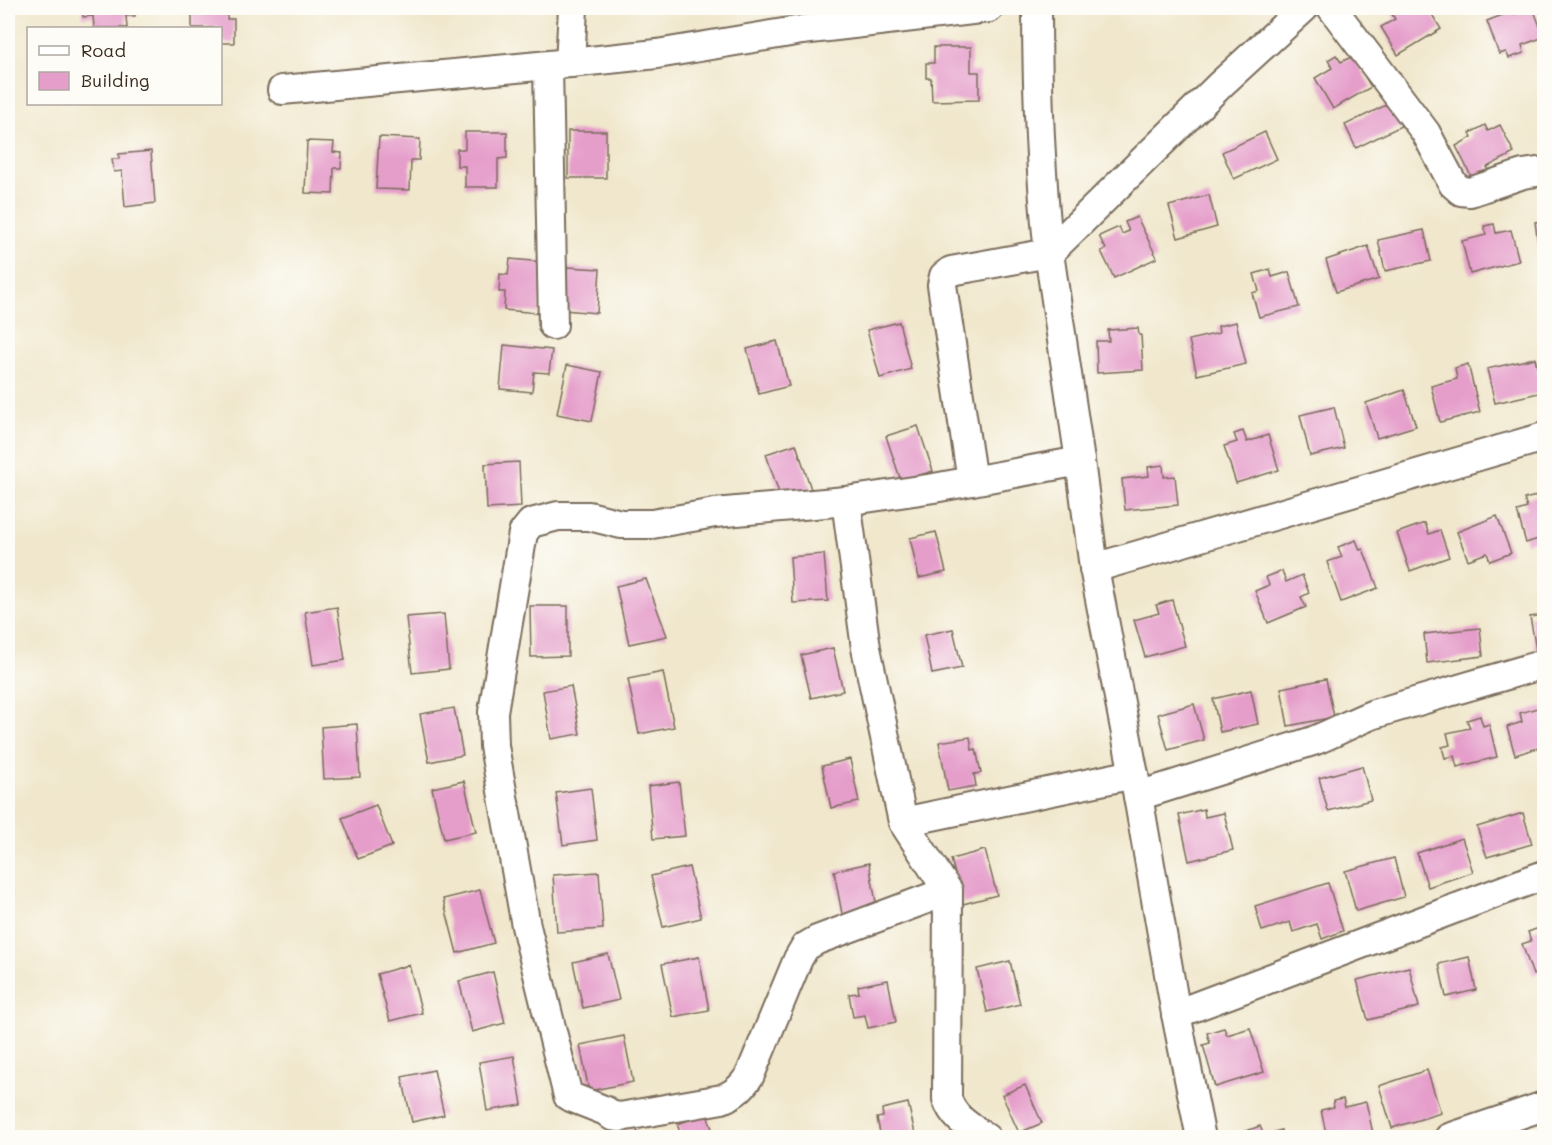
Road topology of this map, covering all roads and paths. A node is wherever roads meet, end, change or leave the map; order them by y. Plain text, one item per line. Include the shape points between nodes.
1 (573, 8) edge
2 (989, 8) edge
3 (1037, 8) edge
4 (1304, 8) edge
5 (1332, 8) edge
6 (801, 19) edge
7 (559, 64) junction
8 (282, 90) dead end
9 (1545, 171) edge
10 (1049, 253) junction
11 (553, 324) dead end
12 (1545, 437) edge
13 (1080, 461) junction
14 (972, 481) junction
15 (846, 501) junction
16 (1094, 568) junction
17 (1545, 664) edge
18 (1136, 785) junction
19 (903, 822) junction
20 (1545, 875) edge
21 (948, 891) junction
22 (1176, 1014) junction
23 (1545, 1106) edge
24 (986, 1137) edge
25 (1201, 1137) edge
26 (1449, 1137) edge

1 - 7 street
2 - 6 street
3 - 10 street via 1040,153
4 - 10 street
5 - 9 street via 1426,133 1453,184 1461,191 1470,192 1523,174
6 - 7 street via 657,54
7 - 8 street
7 - 11 street
10 - 13 street
10 - 14 street via 964,268 944,276 942,285
12 - 16 street
13 - 14 street
13 - 16 street
14 - 15 street
15 - 19 street via 866,648
15 - 21 street via 716,513 652,524 558,516 531,523 523,533 493,728 526,926 568,1096 620,1117 735,1094 750,1075 805,947
16 - 18 street
17 - 18 street via 1374,714 1313,741
18 - 19 street
18 - 22 street
19 - 21 street
20 - 22 street
21 - 24 street via 947,1099 958,1117
22 - 25 street
23 - 26 street

